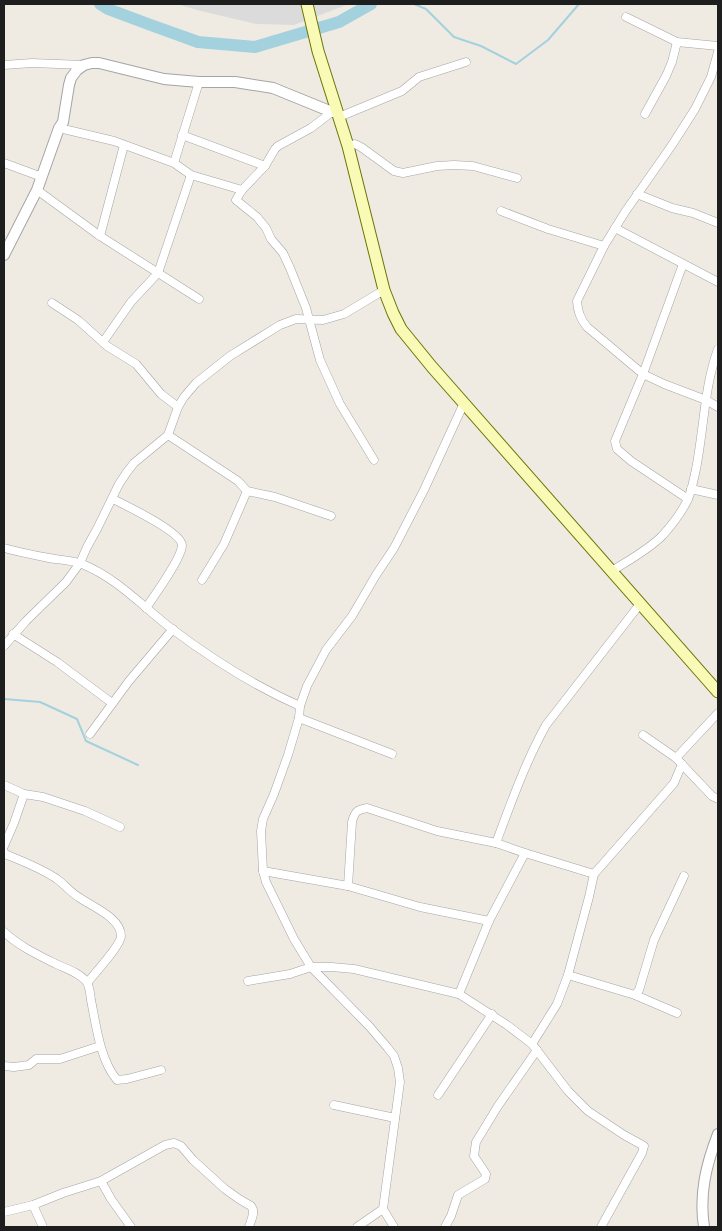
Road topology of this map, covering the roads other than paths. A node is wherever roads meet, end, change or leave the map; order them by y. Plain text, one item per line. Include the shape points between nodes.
1 (307, 4) edge
2 (626, 17) dead end
3 (677, 42) junction
4 (718, 46) edge
5 (718, 52) edge
6 (466, 62) dead end
7 (4, 65) edge
8 (84, 65) junction
9 (199, 82) junction
10 (336, 114) junction
11 (645, 114) dead end
12 (59, 128) junction
13 (182, 134) junction
14 (124, 145) junction
15 (348, 146) junction
16 (4, 163) edge
17 (174, 163) junction
18 (265, 166) junction
19 (191, 175) junction
20 (42, 177) junction
21 (517, 178) dead end
22 (37, 190) junction
23 (242, 190) junction
24 (637, 194) junction
25 (501, 211) dead end
26 (718, 223) edge
27 (615, 228) junction
28 (100, 236) junction
29 (604, 246) junction
30 (4, 255) edge
31 (682, 264) junction
32 (158, 273) junction
33 (718, 282) edge
34 (384, 290) junction
35 (199, 299) dead end
36 (52, 304) dead end
37 (309, 320) junction
38 (103, 342) junction
39 (718, 349) edge
40 (643, 374) junction
41 (706, 400) junction
42 (464, 403) junction
43 (178, 407) junction
44 (718, 407) edge
45 (168, 435) junction
46 (374, 460) dead end
47 (691, 489) junction
48 (247, 491) junction
49 (718, 495) edge
50 (113, 499) junction
51 (688, 499) junction
52 (331, 516) dead end
53 (4, 548) edge
54 (80, 563) junction
55 (612, 571) junction
56 (202, 580) dead end
57 (640, 604) junction
58 (146, 608) junction
59 (172, 629) junction
60 (13, 634) junction
61 (4, 646) edge
62 (718, 692) edge
63 (112, 703) junction
64 (300, 706) junction
65 (718, 713) edge
66 (299, 718) junction
67 (90, 734) dead end
68 (643, 735) dead end
69 (392, 754) dead end
70 (679, 761) junction
71 (4, 785) edge
72 (24, 794) junction
73 (718, 799) edge
74 (120, 827) dead end
75 (496, 843) junction
76 (4, 846) edge
77 (4, 852) edge
78 (525, 853) junction
79 (263, 871) junction
80 (594, 874) junction
81 (684, 876) dead end
82 (348, 886) junction
83 (489, 921) junction
84 (4, 932) edge
85 (311, 966) junction
86 (568, 975) junction
87 (248, 981) dead end
88 (88, 982) junction
89 (459, 994) junction
90 (635, 996) junction
91 (677, 1012) dead end
92 (492, 1014) junction
93 (100, 1046) junction
94 (535, 1047) junction
95 (4, 1066) edge
96 (162, 1070) dead end
97 (438, 1095) dead end
98 (334, 1104) dead end
99 (395, 1118) junction
100 (718, 1134) edge
101 (101, 1181) junction
102 (33, 1205) junction
103 (383, 1209) junction
104 (4, 1212) edge
105 (43, 1227) edge
106 (131, 1227) edge
107 (250, 1227) edge
108 (356, 1227) edge
109 (394, 1227) edge
110 (445, 1227) edge
111 (601, 1227) edge
112 (704, 1227) edge

1 - 10 main road
2 - 3 street
3 - 4 street
3 - 11 street via 666,76
5 - 24 street via 711,77 695,109
6 - 10 street via 419,77 402,91
7 - 8 street
8 - 9 street via 99,63 164,79
8 - 12 street via 71,78
9 - 10 street via 235,82 273,88
9 - 13 street
10 - 15 main road
10 - 18 street via 278,146
12 - 14 street
12 - 20 street
13 - 17 street
13 - 18 street
14 - 17 street
14 - 28 street
15 - 21 street via 355,144 361,147 394,172 454,165 473,166
15 - 34 main road
16 - 20 street
17 - 19 street
18 - 23 street
19 - 23 street
19 - 32 street
20 - 22 street
22 - 28 street
22 - 30 street
23 - 37 street via 236,200 257,217 283,253
24 - 26 street
24 - 27 street
25 - 29 street
27 - 29 street
27 - 31 street
28 - 32 street
29 - 40 street via 577,301 580,319
31 - 33 street
31 - 40 street
32 - 35 street
32 - 38 street via 131,302
34 - 37 street via 344,314
34 - 42 main road via 401,329
36 - 38 street via 78,320
37 - 43 street via 296,319 280,325 230,356 196,383
37 - 46 street via 320,360 340,404
38 - 43 street via 136,364 161,394
39 - 41 street
40 - 41 street
40 - 51 street via 615,441 616,449
41 - 44 street
41 - 47 street
42 - 55 main road
42 - 64 street via 394,548 352,616 326,650
43 - 45 street
45 - 48 street via 238,481
45 - 50 street via 134,463
47 - 49 street
47 - 51 street
48 - 52 street
48 - 56 street via 224,544
50 - 54 street
50 - 58 street via 147,517 181,541 180,552 170,572
51 - 55 street via 661,537
53 - 54 street
54 - 58 street via 110,579
54 - 60 street via 66,582
55 - 57 main road
57 - 62 main road
57 - 75 street via 546,725 535,744
58 - 59 street
59 - 63 street
59 - 64 street via 248,680
60 - 61 street
60 - 63 street
63 - 67 street
64 - 66 street
65 - 70 street
66 - 69 street
66 - 79 street via 263,819
68 - 70 street
70 - 73 street
70 - 80 street via 674,782
71 - 72 street
72 - 74 street via 84,811
72 - 76 street
75 - 78 street
75 - 82 street via 437,831 368,808 358,810 352,822
77 - 88 street via 57,879 79,898 112,918 119,928 118,945
78 - 80 street
78 - 83 street
79 - 82 street
79 - 85 street via 294,939
80 - 86 street
81 - 90 street via 654,940
82 - 83 street via 420,907
83 - 89 street
84 - 88 street via 25,948 74,971
85 - 87 street via 290,974
85 - 89 street via 354,969
85 - 99 street via 394,1056 400,1082
86 - 90 street
86 - 94 street
88 - 93 street
89 - 92 street
90 - 91 street
92 - 94 street
92 - 97 street
93 - 95 street via 60,1059 36,1059 29,1065
93 - 96 street via 117,1080
94 - 110 street via 476,1142 474,1156 486,1174 485,1179 458,1195
94 - 111 street via 568,1091 588,1110 644,1146
98 - 99 street
99 - 103 street
100 - 112 street via 704,1180
101 - 102 street
101 - 106 street
101 - 107 street via 166,1144 181,1146 231,1194 254,1209
102 - 104 street
102 - 105 street
103 - 108 street
103 - 109 street

